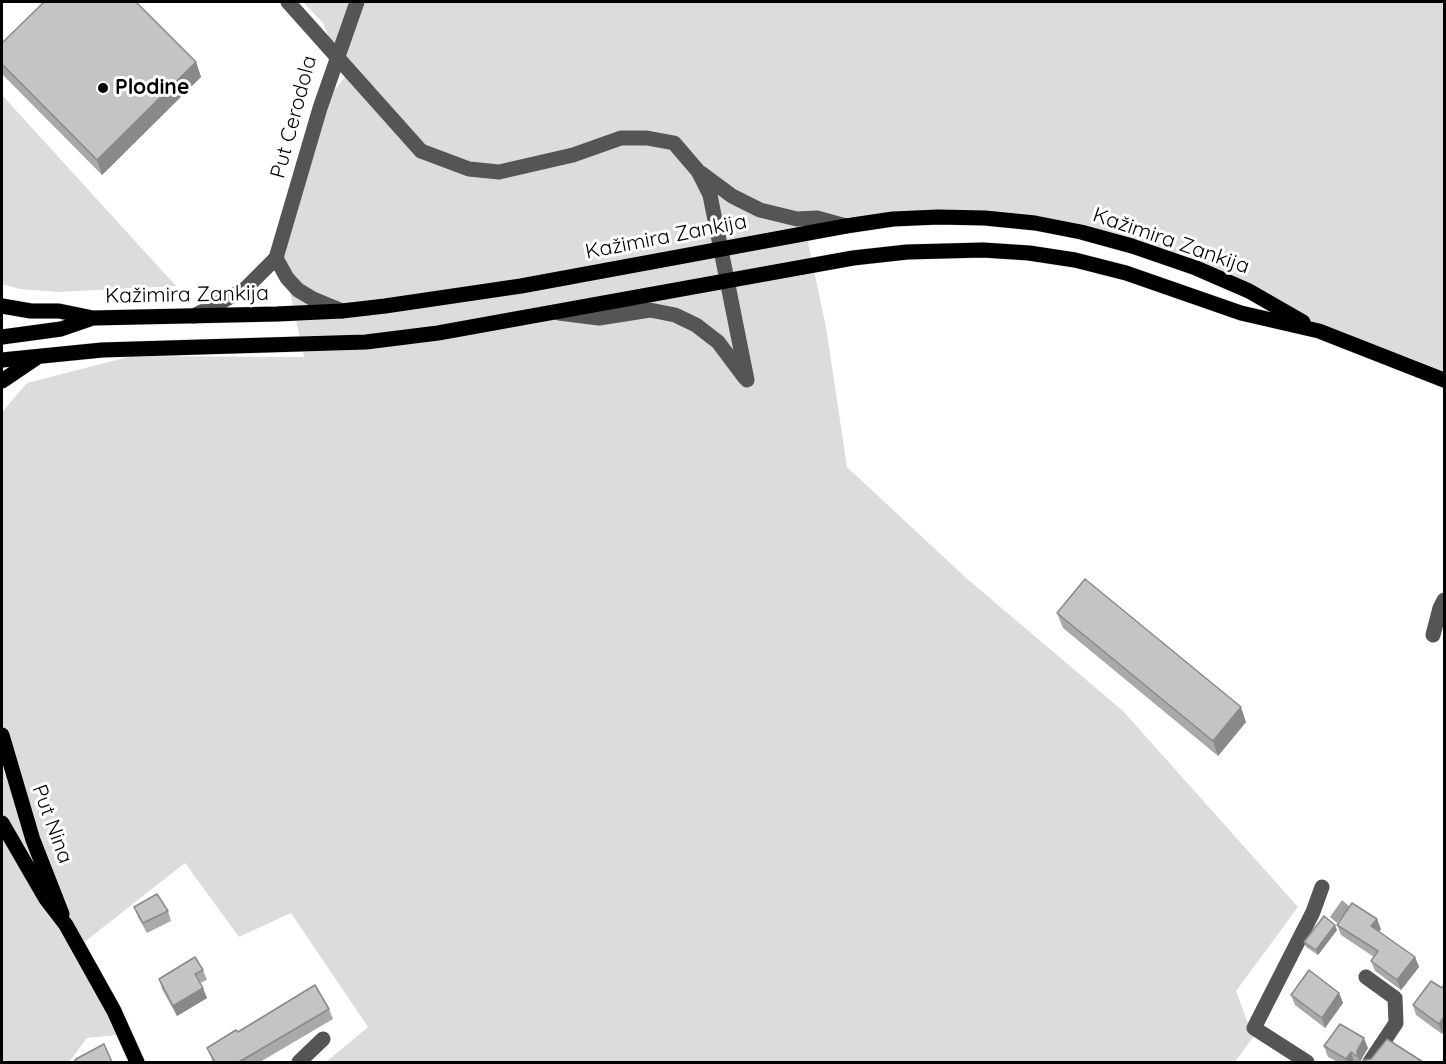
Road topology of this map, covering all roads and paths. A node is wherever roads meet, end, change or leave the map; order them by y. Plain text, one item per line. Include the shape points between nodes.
1 (288, 2) edge
2 (357, 2) edge
3 (337, 56) junction
4 (698, 171) junction
5 (846, 226) junction
6 (722, 249) junction
7 (276, 258) junction
8 (728, 281) junction
9 (2, 306) edge
10 (342, 311) junction
11 (552, 312) junction
12 (194, 316) junction
13 (93, 318) junction
14 (1318, 331) junction
15 (2, 337) edge
16 (42, 355) junction
17 (2, 360) edge
18 (1444, 380) edge
19 (2, 381) edge
20 (1444, 600) edge
21 (1433, 635) dead end
22 (2, 735) edge
23 (2, 823) edge
24 (1322, 887) dead end
25 (66, 925) junction
26 (1366, 977) dead end
27 (323, 1039) dead end
28 (137, 1062) edge
29 (299, 1062) edge
30 (1307, 1062) edge
31 (1370, 1062) edge

1 - 3 street, Put Cerodola
2 - 3 street
3 - 4 street via 421,151 469,169 499,172 621,138 647,138 674,143
3 - 7 street, Put Cerodola
4 - 5 street via 732,196 760,210
4 - 6 street via 710,195
5 - 6 main road, Kažimira Zankija
5 - 14 main road, Kažimira Zankija via 893,219 985,218 1082,232 1196,268 1249,291
6 - 8 street
6 - 10 main road, Kažimira Zankija via 521,286
7 - 10 street via 298,290
7 - 12 street via 245,289
8 - 11 main road, Kažimira Zankija
8 - 11 street via 747,380 718,342 675,315 650,310 599,318
8 - 14 main road, Kažimira Zankija via 887,253 1029,253 1126,273 1241,313
9 - 13 main road
10 - 12 main road, Kažimira Zankija
11 - 16 main road, Kažimira Zankija via 366,342
12 - 13 main road, Kažimira Zankija
13 - 15 main road, Kažimira Zankija via 61,329
14 - 18 main road, Kažimira Zankija
16 - 17 main road, Kažimira Zankija
16 - 19 main road
20 - 21 street
22 - 25 main road, Put Nina via 24,811
23 - 25 main road, Put Nina via 46,899
24 - 30 street via 1254,1028
25 - 28 main road, Put Nina via 114,1011
26 - 31 street via 1395,998 1396,1023
27 - 29 street

